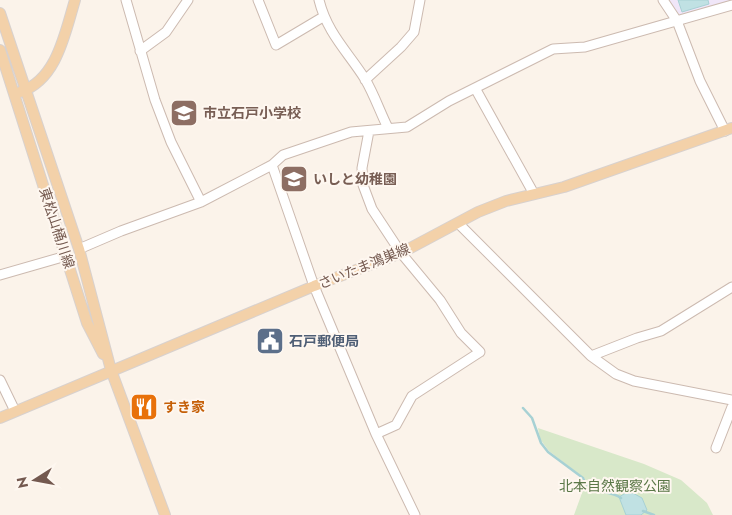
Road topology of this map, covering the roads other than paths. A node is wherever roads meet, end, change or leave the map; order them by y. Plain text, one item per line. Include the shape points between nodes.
1 (75, 0) edge
2 (126, 0) edge
3 (188, 0) edge
4 (258, 0) edge
5 (319, 0) edge
6 (420, 0) edge
7 (663, 0) edge
8 (732, 5) edge
9 (0, 13) edge
10 (323, 17) junction
11 (677, 21) junction
12 (0, 50) edge
13 (140, 51) junction
14 (366, 80) junction
15 (474, 88) junction
16 (25, 91) junction
17 (14, 94) junction
18 (388, 128) junction
19 (728, 129) edge
20 (369, 130) junction
21 (272, 165) junction
22 (534, 194) junction
23 (201, 202) junction
24 (458, 223) junction
25 (79, 250) junction
26 (401, 253) junction
27 (66, 256) junction
28 (0, 275) edge
29 (314, 286) junction
30 (732, 287) edge
31 (592, 356) junction
32 (111, 370) junction
33 (0, 380) edge
34 (732, 400) edge
35 (732, 407) edge
36 (15, 411) junction
37 (0, 418) edge
38 (376, 434) junction
39 (716, 448) dead end
40 (165, 515) edge
41 (415, 515) edge

1 - 16 main road via 57,58 48,73
2 - 13 street
3 - 13 street via 166,32
4 - 10 street via 276,45
5 - 10 street
6 - 14 street via 414,32
7 - 11 street
8 - 11 street
9 - 16 main road, 東松山桶川線
10 - 14 street
11 - 15 street via 585,46 553,49
11 - 19 street via 700,81
12 - 17 main road, 東松山桶川線
13 - 23 street via 171,142
14 - 18 street
15 - 18 street via 407,127
15 - 22 street
16 - 17 main road
16 - 25 main road, 東松山桶川線
17 - 27 main road, 東松山桶川線
18 - 20 street
19 - 22 main road, さいたま鴻巣線 via 564,187
20 - 21 street via 351,132 283,155
20 - 26 street via 362,168 363,185 372,209
21 - 23 street
21 - 29 street
22 - 24 main road, さいたま鴻巣線 via 506,200
23 - 25 street
24 - 26 main road, さいたま鴻巣線
24 - 31 street
25 - 32 main road, 東松山桶川線
26 - 29 main road, さいたま鴻巣線
26 - 38 street via 440,300 461,333 480,352 412,396 396,425
27 - 28 street
27 - 32 main road, 東松山桶川線 via 87,323
29 - 32 main road, さいたま鴻巣線
29 - 38 street
30 - 31 street via 661,332
31 - 34 street via 616,374 634,381
32 - 36 main road, さいたま鴻巣線
32 - 40 main road, 東松山桶川線
33 - 36 street
35 - 39 street
36 - 37 main road, さいたま鴻巣線
38 - 41 street

